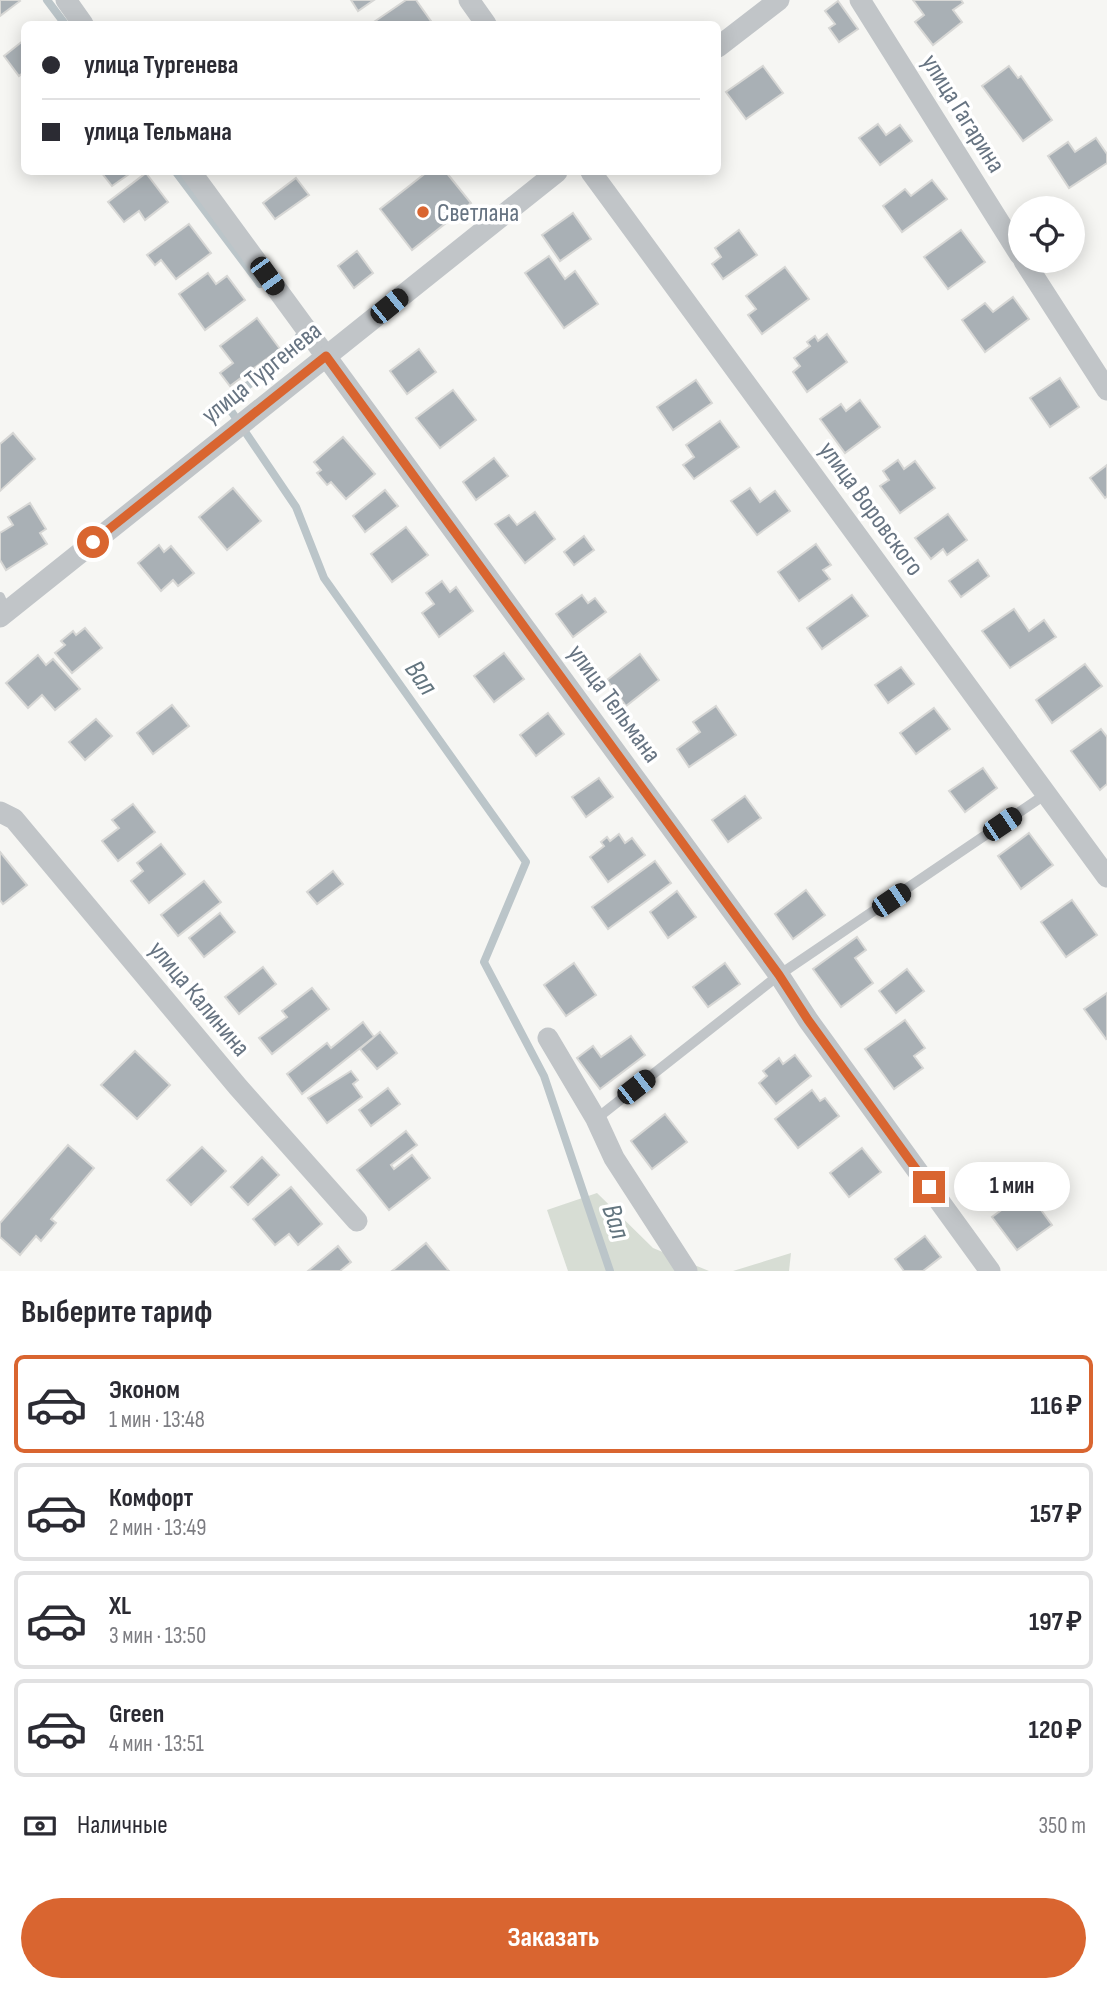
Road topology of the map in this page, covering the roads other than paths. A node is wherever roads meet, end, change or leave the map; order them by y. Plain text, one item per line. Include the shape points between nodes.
1 (66, 0) edge
2 (469, 0) edge
3 (779, 0) edge
4 (860, 0) edge
5 (81, 21) edge
6 (484, 21) edge
7 (721, 45) edge
8 (193, 175) edge
9 (553, 175) edge
10 (593, 175) edge
11 (1008, 236) edge
12 (1032, 273) edge
13 (326, 356) junction
14 (1107, 390) edge
15 (2, 608) edge
16 (1046, 794) junction
17 (0, 812) edge
18 (1107, 877) edge
19 (779, 975) junction
20 (548, 1038) dead end
21 (596, 1119) junction
22 (357, 1221) dead end
23 (687, 1271) edge
24 (990, 1271) edge

1 - 5 street
2 - 6 street
3 - 7 street
4 - 11 street, улица Гагарина
8 - 13 street, улица Тельмана
9 - 13 street, улица Тургенева
10 - 16 street, улица Воровского
12 - 14 street
13 - 15 street, улица Тургенева
13 - 19 street, улица Тельмана
16 - 18 street, улица Воровского
16 - 19 lane
17 - 22 street, улица Калинина via 14,819 238,1087
19 - 21 lane
19 - 24 street, улица Тельмана
20 - 21 street
21 - 23 street via 614,1158

